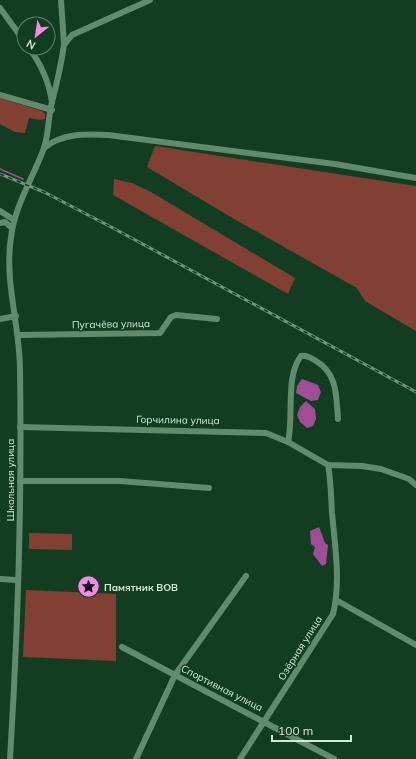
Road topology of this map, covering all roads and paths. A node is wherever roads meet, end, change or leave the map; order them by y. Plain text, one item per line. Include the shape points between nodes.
1 (62, 0) edge
2 (150, 0) edge
3 (0, 8) edge
4 (16, 30) edge
5 (64, 46) junction
6 (35, 56) edge
7 (0, 95) edge
8 (52, 107) junction
9 (44, 148) junction
10 (416, 178) edge
11 (0, 211) edge
12 (14, 220) junction
13 (0, 223) edge
14 (12, 228) junction
15 (16, 316) junction
16 (0, 319) edge
17 (217, 319) dead end
18 (19, 335) junction
19 (338, 419) dead end
20 (20, 427) junction
21 (288, 442) junction
22 (328, 464) junction
23 (20, 481) junction
24 (416, 485) edge
25 (209, 488) dead end
26 (246, 576) dead end
27 (0, 579) edge
28 (17, 580) junction
29 (336, 600) junction
30 (416, 645) edge
31 (122, 647) dead end
32 (175, 675) junction
33 (265, 722) junction
34 (10, 759) edge
35 (136, 759) edge
36 (240, 759) edge
37 (334, 759) edge

1 - 5 street, Школьная улица
2 - 5 street via 72,35
3 - 4 street
5 - 8 street, Школьная улица
6 - 8 street via 47,80
7 - 8 street
8 - 9 street, Школьная улица
9 - 10 street via 59,139 108,135 327,162
9 - 12 street, Школьная улица
11 - 12 street
12 - 14 street, Школьная улица
13 - 14 street via 5,222
14 - 15 street, Школьная улица via 10,266
15 - 16 street
15 - 18 street, Школьная улица
17 - 18 street, Пугачёва улица via 176,314 160,333
18 - 20 street, Школьная улица
19 - 21 street via 335,383 329,372 311,358 301,356 293,374 291,429
20 - 21 street, Горчилина улица via 252,431 266,433
20 - 23 street, Школьная улица
21 - 22 street, Горчилина улица
22 - 24 street via 381,469 409,479
22 - 29 street, Озёрная улица via 337,562
23 - 25 street via 120,481
23 - 28 street, Школьная улица
26 - 32 street
27 - 28 street
28 - 34 street, Школьная улица
29 - 30 street
29 - 33 street, Озёрная улица via 333,614 325,628
31 - 32 street, Спортивная улица
32 - 33 street, Спортивная улица
32 - 35 street
33 - 36 street, Озёрная улица
33 - 37 street, Спортивная улица

